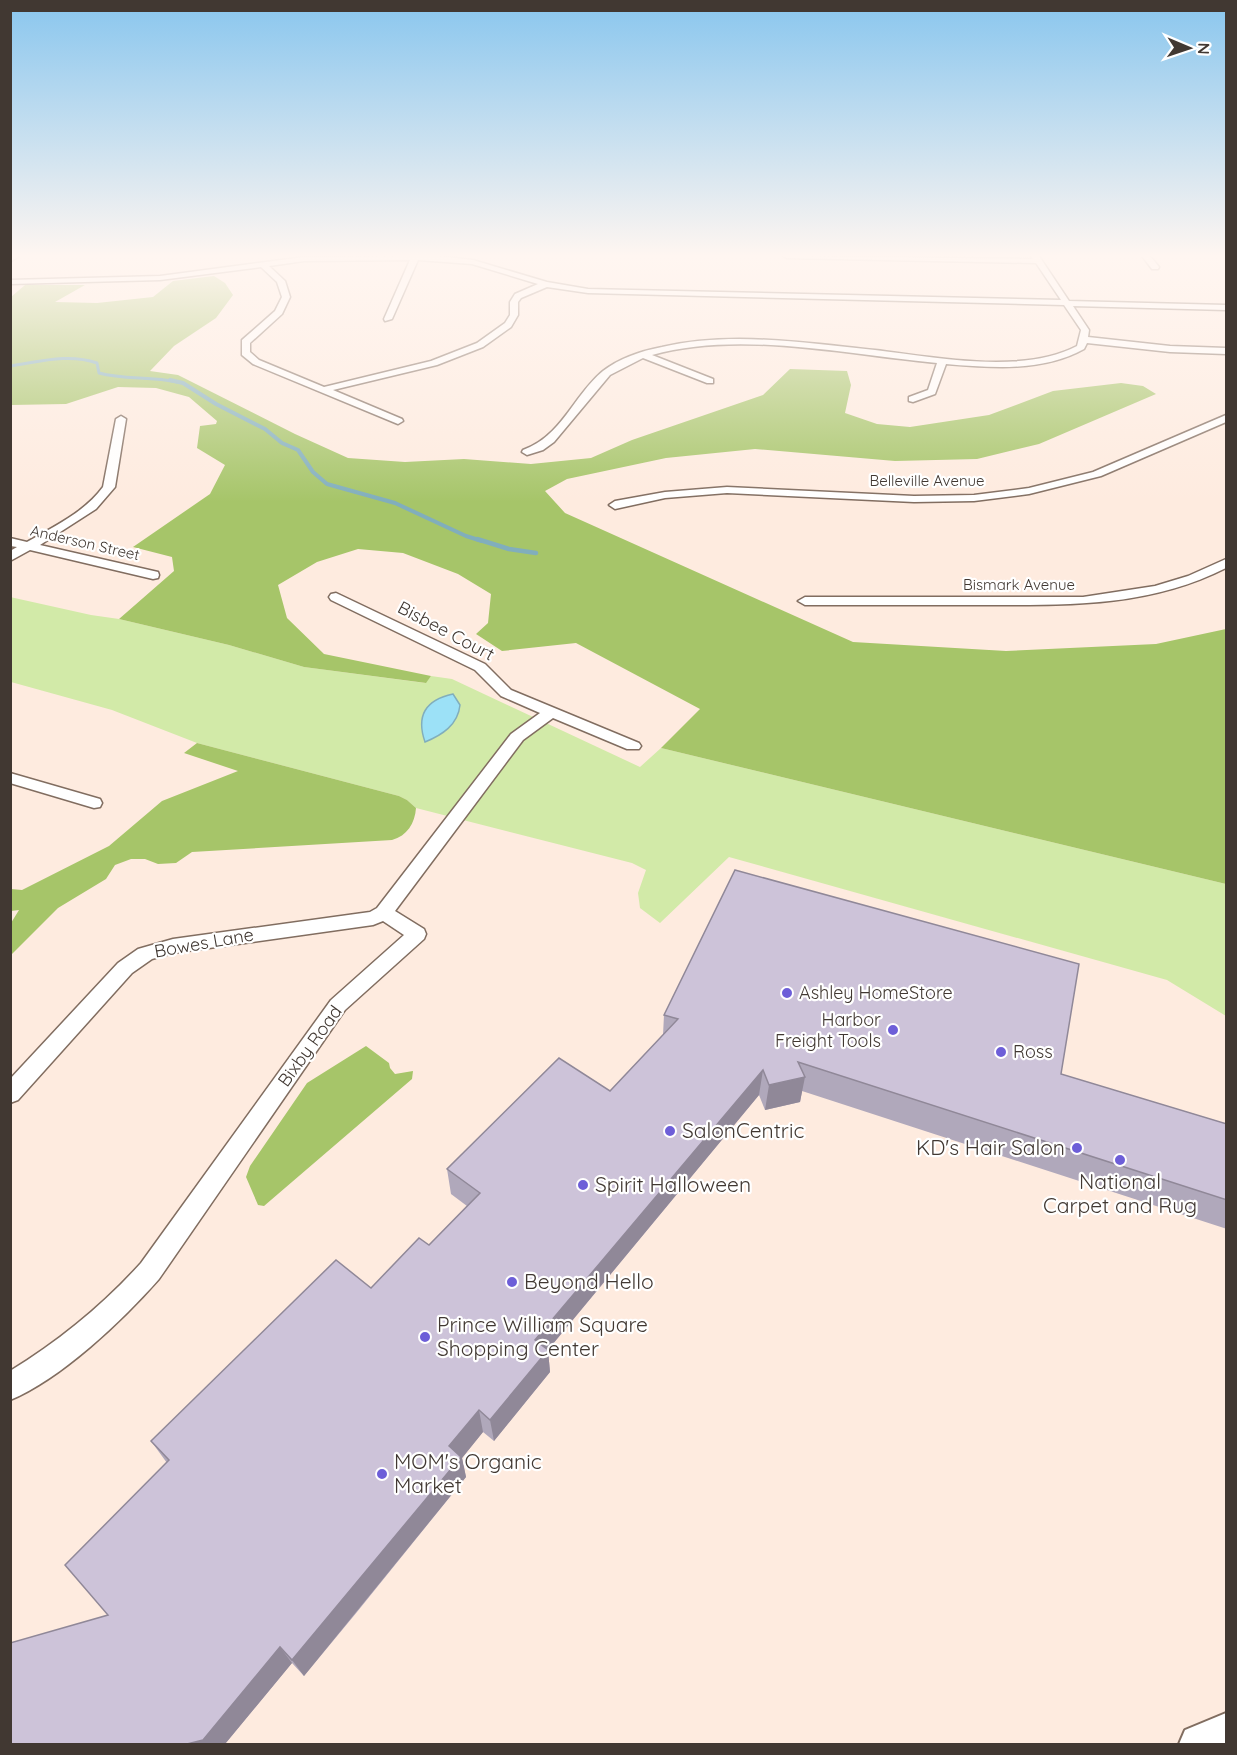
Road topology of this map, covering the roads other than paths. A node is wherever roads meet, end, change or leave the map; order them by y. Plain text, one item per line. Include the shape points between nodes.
1 (250, 338) edge
2 (490, 338) edge
3 (1086, 340) joint
4 (1225, 353) edge
5 (644, 355) junction
6 (942, 361) junction
7 (710, 381) dead end
8 (323, 390) junction
9 (913, 399) dead end
10 (1227, 417) edge
11 (121, 419) dead end
12 (398, 421) dead end
13 (527, 452) dead end
14 (615, 505) dead end
15 (10, 542) edge
16 (28, 546) junction
17 (10, 557) edge
18 (1227, 563) edge
19 (153, 575) dead end
20 (336, 597) dead end
21 (805, 601) dead end
22 (551, 712) junction
23 (633, 746) dead end
24 (10, 778) edge
25 (94, 803) dead end
26 (384, 913) junction
27 (10, 1094) edge
28 (10, 1387) edge

1 - 8 street via 245,342 245,353 256,362
2 - 8 street via 434,363
3 - 4 street
3 - 6 street via 1072,352 1039,362 994,365
5 - 6 street via 696,345 754,342
5 - 7 street
5 - 13 street via 609,372 546,445
6 - 9 street via 932,392
8 - 12 street
10 - 14 street, Belleville Avenue via 1097,474 1011,494 914,499 726,490
11 - 16 street via 106,494 92,507
15 - 16 street, Anderson Street
16 - 17 street
16 - 19 street, Anderson Street
18 - 21 street, Bismark Avenue via 1164,588 1083,601
20 - 22 street, Bisbee Court via 480,667 506,693
22 - 23 street, Bisbee Court
22 - 26 street via 517,737
24 - 25 street
26 - 27 street, Bowes Lane via 373,918 173,946 145,954 125,968
26 - 28 street, Bixby Road via 417,934 338,1005 132,1292 71,1347

